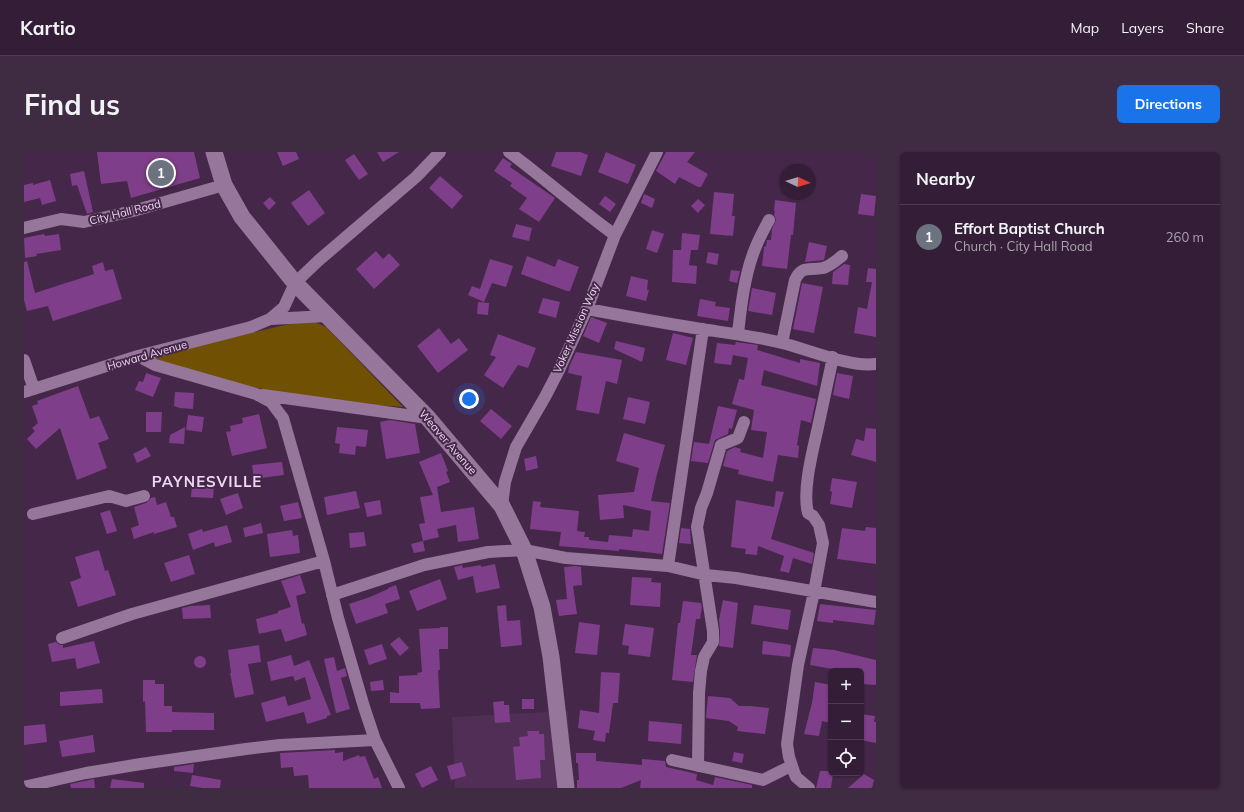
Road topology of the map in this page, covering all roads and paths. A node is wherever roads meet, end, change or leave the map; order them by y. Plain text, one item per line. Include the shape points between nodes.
1 (214, 152) edge
2 (440, 152) edge
3 (509, 152) edge
4 (657, 152) edge
5 (224, 185) junction
6 (768, 220) dead end
7 (24, 228) edge
8 (615, 235) junction
9 (842, 256) dead end
10 (294, 283) junction
11 (587, 309) junction
12 (327, 316) junction
13 (270, 320) junction
14 (703, 329) junction
15 (738, 333) junction
16 (782, 343) junction
17 (138, 356) junction
18 (834, 357) junction
19 (24, 360) edge
20 (876, 364) edge
21 (29, 390) edge
22 (256, 394) junction
23 (428, 418) junction
24 (744, 422) dead end
25 (144, 496) dead end
26 (502, 506) junction
27 (33, 514) dead end
28 (524, 550) junction
29 (324, 561) junction
30 (668, 566) junction
31 (706, 575) junction
32 (814, 592) junction
33 (332, 595) junction
34 (876, 602) edge
35 (62, 638) dead end
36 (375, 740) junction
37 (672, 760) dead end
38 (698, 766) junction
39 (791, 766) junction
40 (752, 783) edge
41 (24, 787) edge
42 (399, 788) edge
43 (566, 788) edge
44 (809, 788) edge

1 - 5 street, Weaver Avenue
2 - 10 street via 416,177
3 - 8 street
4 - 8 street, Voker Mission Way
5 - 7 street, City Hall Road via 84,222 61,219
5 - 10 street, Weaver Avenue via 249,226
6 - 15 street via 748,269
8 - 11 street, Voker Mission Way
9 - 16 street via 824,268 805,269 798,273
10 - 12 street, Weaver Avenue
10 - 13 street, Howard Avenue via 284,307
11 - 14 street
11 - 26 street, Voker Mission Way via 545,397 516,447 505,482
12 - 13 street, Howard Avenue
12 - 23 street, Weaver Avenue
13 - 17 street, Howard Avenue
14 - 15 street
14 - 30 street
15 - 16 street
16 - 18 street
17 - 21 street, Howard Avenue
17 - 22 street via 154,365
18 - 20 street via 851,363
18 - 32 street via 811,456 807,485 806,507 808,513 820,525 823,543
19 - 21 street
22 - 23 street
22 - 29 street via 271,402 283,418
23 - 26 street, Weaver Avenue
24 - 31 street via 738,438 721,446 701,508 697,527
25 - 27 street via 126,501 109,496
26 - 28 street, Weaver Avenue
28 - 30 street via 566,558
28 - 33 street via 488,552 424,565
28 - 43 street, Weaver Avenue via 542,607 552,657
29 - 33 street
29 - 35 street via 132,614
30 - 31 street
31 - 32 street
31 - 38 street via 713,642 704,657 701,671
32 - 34 street
32 - 39 street via 798,666 787,744
33 - 36 street
36 - 41 street via 246,749 141,764
36 - 42 street
37 - 38 street
38 - 40 street
39 - 40 street via 768,779
39 - 44 street via 796,777

